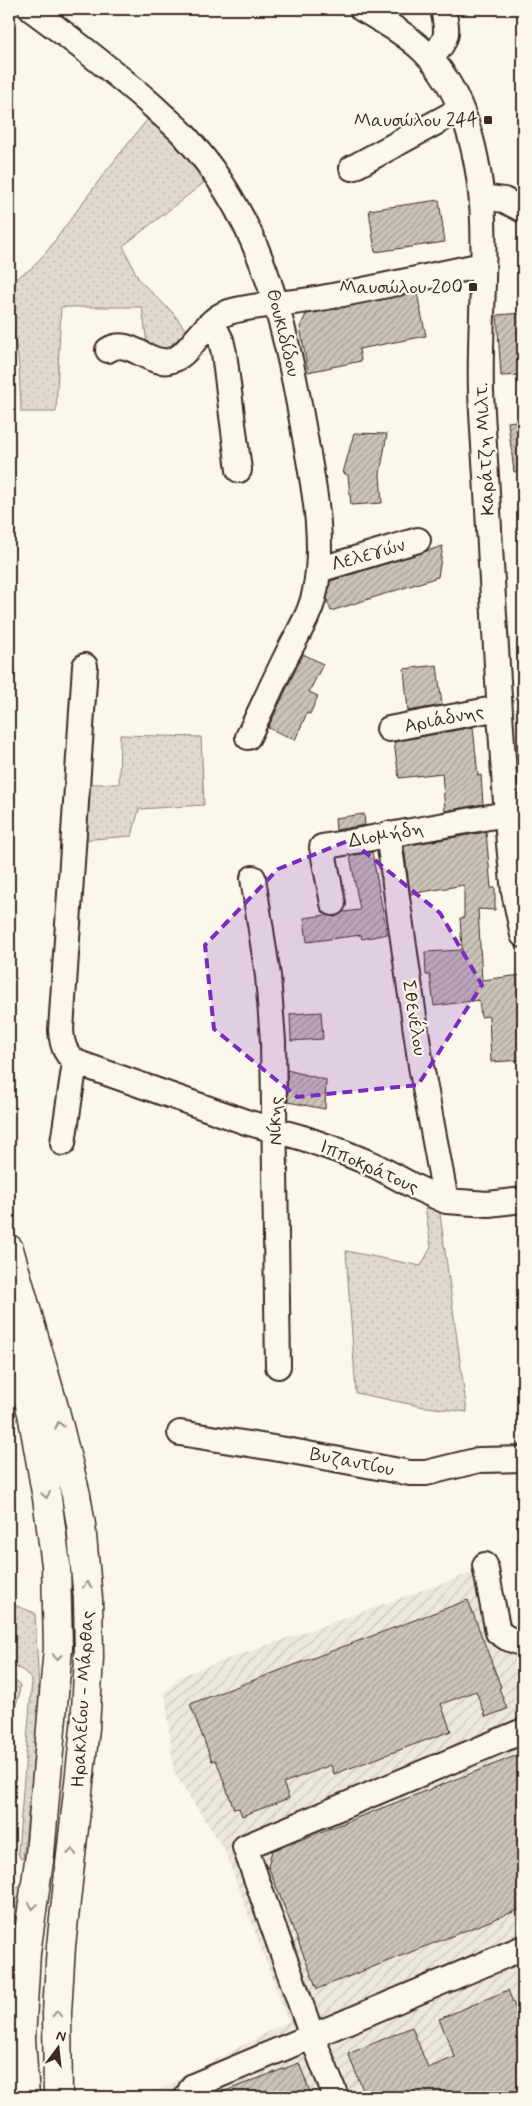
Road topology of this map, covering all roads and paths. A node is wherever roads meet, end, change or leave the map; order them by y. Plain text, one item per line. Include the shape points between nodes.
1 (31, 9) edge
2 (362, 9) edge
3 (443, 9) edge
4 (432, 58) junction
5 (461, 109) junction
6 (352, 168) dead end
7 (483, 196) junction
8 (523, 210) edge
9 (484, 265) junction
10 (277, 304) junction
11 (212, 322) junction
12 (108, 350) dead end
13 (239, 470) dead end
14 (418, 540) dead end
15 (318, 570) junction
16 (85, 666) dead end
17 (499, 708) junction
18 (389, 729) dead end
19 (248, 737) dead end
20 (506, 814) junction
21 (388, 834) junction
22 (253, 878) dead end
23 (333, 903) dead end
24 (523, 935) edge
25 (75, 1062) junction
26 (275, 1130) junction
27 (63, 1143) dead end
28 (523, 1200) edge
29 (446, 1201) junction
30 (9, 1249) edge
31 (9, 1328) edge
32 (278, 1366) dead end
33 (180, 1433) dead end
34 (523, 1459) edge
35 (485, 1565) dead end
36 (523, 1644) edge
37 (523, 1731) edge
38 (523, 1948) edge
39 (312, 2036) junction
40 (25, 2097) edge
41 (58, 2097) edge
42 (187, 2097) edge
43 (336, 2097) edge

1 - 10 street, Θουκιδίδου via 108,67 193,145 236,205 259,252
2 - 4 street, Καράτζη Μιλτ. via 407,36
3 - 4 street via 446,37
4 - 5 street, Καράτζη Μιλτ.
5 - 6 street
5 - 7 street, Καράτζη Μιλτ. via 475,154
7 - 8 street via 498,198
7 - 9 street, Καράτζη Μιλτ.
9 - 10 street via 323,298
9 - 17 street, Καράτζη Μιλτ. via 481,392
10 - 11 street via 228,313
10 - 15 street, Θουκιδίδου via 293,369 310,469 317,523
11 - 12 street via 182,355 169,362 157,361 126,347
11 - 13 street via 224,353
14 - 15 street, Λελεγών
15 - 19 street, Θουκιδίδου via 315,593 306,616
16 - 25 street via 62,1030 64,1049
17 - 18 street, Αριάδνης
17 - 20 street, Καράτζη Μιλτ.
20 - 21 street, Διομήδη
20 - 24 street, Καράτζη Μιλτ. via 514,892
21 - 23 street, Διομήδη via 322,847
21 - 29 street, Σθενέλου via 421,1066
22 - 26 street, Νίκης via 268,976
25 - 26 street, Ιπποκράτους
25 - 27 street
26 - 29 street, Ιπποκράτους via 362,1159
26 - 32 street, Νίκης
28 - 29 street, Ιπποκράτους via 482,1204
41 -> 30 main road, Ηρακλείου - Μάρθας via 57,2013 61,1946 85,1728 88,1599 76,1495
31 -> 40 main road, Ηρακλείου - Μάρθας via 32,1413 47,1498 56,1565 58,1639 40,1854 26,1953 21,2039
33 - 34 street, Βυζαντίου via 410,1473 426,1473 478,1460
35 - 36 street via 497,1630
37 - 39 street via 245,1847
38 - 39 street
39 - 42 street via 193,2086
39 - 43 street

